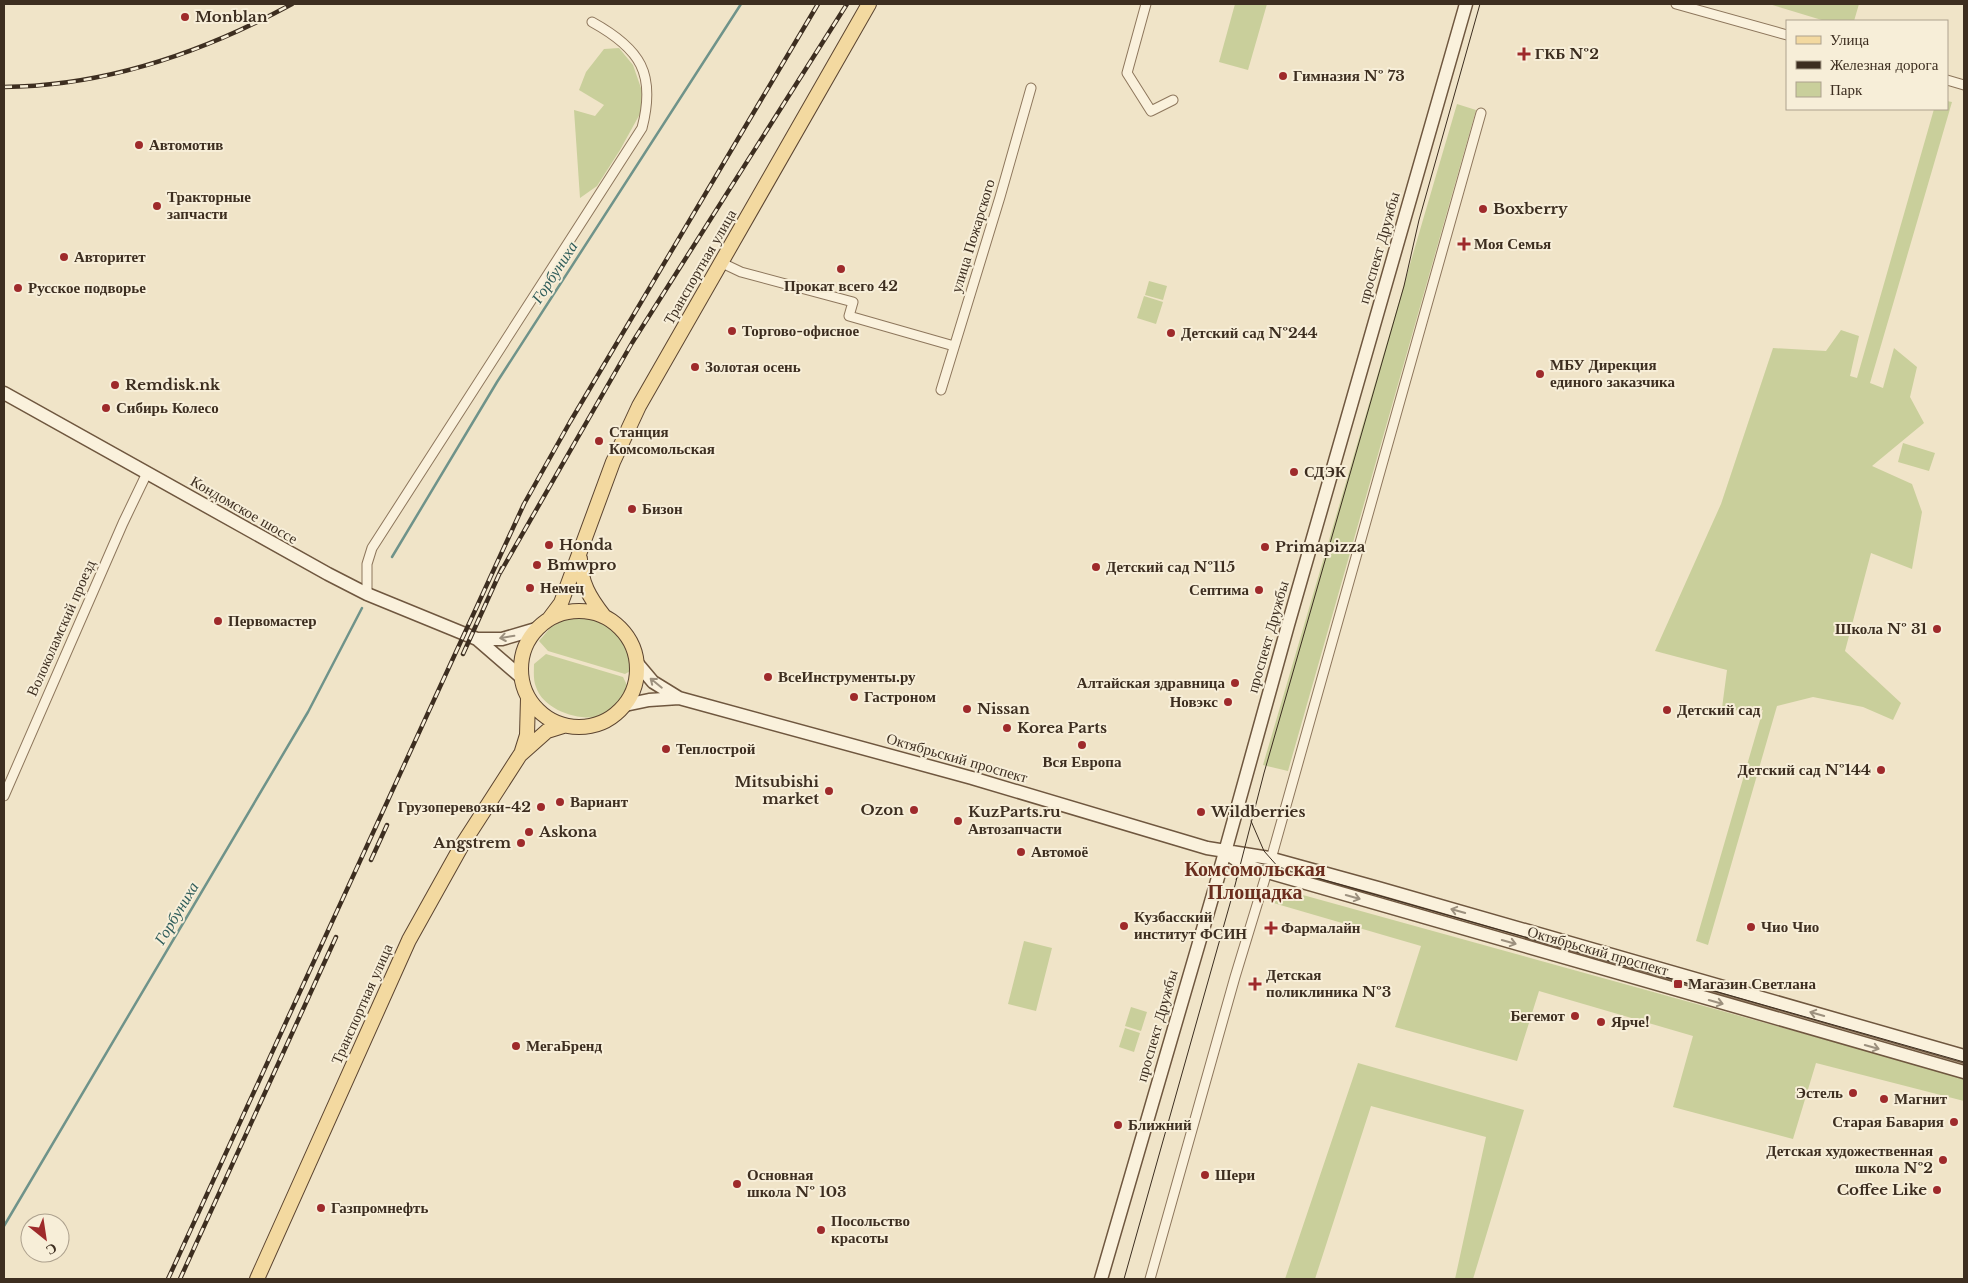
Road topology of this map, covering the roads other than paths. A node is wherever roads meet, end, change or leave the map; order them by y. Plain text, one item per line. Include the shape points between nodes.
1 (869, 4) edge
2 (1146, 4) edge
3 (1466, 4) edge
4 (1676, 4) edge
5 (592, 22) dead end
6 (1786, 35) edge
7 (1948, 80) edge
8 (1964, 85) edge
9 (1031, 88) dead end
10 (1173, 100) dead end
11 (1481, 113) dead end
12 (722, 263) junction
13 (954, 346) junction
14 (941, 390) dead end
15 (4, 393) edge
16 (147, 473) junction
17 (580, 557) junction
18 (367, 594) junction
19 (604, 616) junction
20 (549, 619) junction
21 (536, 630) junction
22 (477, 639) junction
23 (637, 663) junction
24 (521, 677) junction
25 (528, 698) junction
26 (679, 698) junction
27 (625, 705) junction
28 (562, 726) junction
29 (520, 755) junction
30 (4, 796) edge
31 (1225, 852) junction
32 (1272, 859) junction
33 (1267, 872) junction
34 (1964, 1056) edge
35 (1964, 1072) edge
36 (258, 1279) edge
37 (1101, 1279) edge
38 (1150, 1279) edge

1 - 12 main road, Транспортная улица
2 - 10 street via 1127,73 1151,111
3 - 31 main road, проспект Дружбы
4 - 6 street
5 - 18 street via 621,40 643,68 649,92 642,128 372,548 367,564
7 - 8 street
9 - 13 street, улица Пожарского
11 - 32 street
12 - 13 street via 742,272 853,302 849,316
12 - 17 main road, Транспортная улица via 628,428
13 - 14 street, улица Пожарского
15 - 16 main road, Кондомское шоссе
16 - 18 main road, Кондомское шоссе via 279,549
16 - 30 street, Волоколамский проезд
17 - 19 main road, Транспортная улица via 581,577 588,596
17 - 20 main road, Транспортная улица via 561,603
18 - 22 main road, Кондомское шоссе
19 - 20 main road via 586,611 567,612
19 - 23 main road via 620,628 632,644
20 - 21 main road
21 -> 22 main road, Кондомское шоссе via 502,638
21 - 24 main road via 526,644 521,660
22 - 24 main road, Кондомское шоссе
26 -> 23 main road, Октябрьский проспект via 653,682
23 - 27 main road via 633,692
24 - 25 main road
25 - 28 main road via 549,720
25 - 29 main road, Транспортная улица via 527,735
26 - 27 main road, Октябрьский проспект
26 - 31 main road, Октябрьский проспект
27 - 28 main road via 597,725 580,728
28 - 29 main road, Транспортная улица via 548,731
29 - 36 main road, Транспортная улица via 462,845 408,940
31 - 32 main road, Октябрьский проспект
31 - 33 main road, Октябрьский проспект via 1241,863
31 - 37 main road, проспект Дружбы
34 -> 32 main road, Октябрьский проспект
33 -> 35 main road, Октябрьский проспект
33 - 38 street

